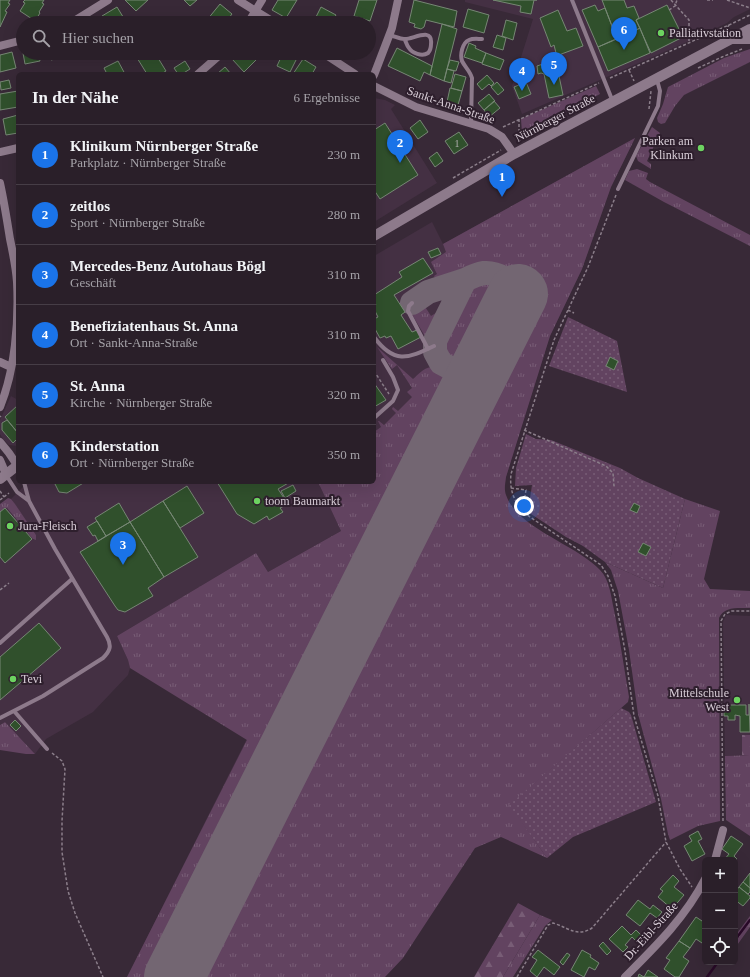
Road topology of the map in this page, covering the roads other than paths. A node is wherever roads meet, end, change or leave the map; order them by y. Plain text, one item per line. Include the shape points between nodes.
1 (108, 0) edge
2 (238, 0) edge
3 (262, 0) edge
4 (398, 0) edge
5 (572, 0) edge
6 (256, 11) junction
7 (82, 16) edge
8 (253, 16) edge
9 (264, 16) edge
10 (750, 29) edge
11 (390, 35) junction
12 (482, 39) dead end
13 (750, 39) edge
14 (405, 40) junction
15 (727, 40) junction
16 (16, 42) edge
17 (0, 46) edge
18 (214, 60) edge
19 (334, 60) edge
20 (200, 72) edge
21 (352, 72) edge
22 (375, 72) edge
23 (658, 83) junction
24 (376, 87) edge
25 (614, 102) junction
26 (471, 123) junction
27 (16, 148) edge
28 (0, 152) edge
29 (514, 154) junction
30 (0, 182) edge
31 (618, 189) road end
32 (376, 235) edge
33 (16, 274) edge
34 (412, 303) dead end
35 (16, 322) edge
36 (376, 338) edge
37 (434, 346) dead end
38 (428, 349) junction
39 (383, 360) dead end
40 (0, 362) edge
41 (11, 367) junction
42 (3, 391) edge
43 (0, 407) edge
44 (376, 416) edge
45 (0, 442) edge
46 (0, 460) edge
47 (16, 463) edge
48 (16, 467) edge
49 (3, 476) edge
50 (25, 484) edge
51 (30, 501) junction
52 (72, 579) junction
53 (0, 643) edge
54 (14, 711) junction
55 (0, 718) edge
56 (47, 749) road end
57 (723, 830) road end
58 (716, 857) edge
59 (702, 885) edge
60 (625, 977) edge

1 - 7 street
2 - 6 street
3 - 6 street
4 - 11 street
5 - 25 lane
6 - 8 street
6 - 9 street
10 - 15 main road, Nürnberger Straße
11 - 14 lane
11 - 22 street
12 - 26 lane via 466,42 461,55 472,78
13 - 15 main road
14 - 14 lane via 427,35 431,39 430,50 427,54 414,53
15 - 23 main road, Nürnberger Straße
16 - 17 street
18 - 20 street
19 - 21 street
23 - 25 main road, Nürnberger Straße
23 - 31 lane via 660,97 655,114
24 - 26 street, Sankt-Anna-Straße via 416,107
25 - 29 main road, Nürnberger Straße
26 - 29 street, Sankt-Anna-Straße via 497,133
27 - 28 street
29 - 32 main road, Nürnberger Straße
30 - 33 street
34 - 38 lane via 408,311
35 - 41 street
36 - 38 lane via 386,350 398,356 411,356
37 - 38 lane
39 - 44 lane via 398,390 393,401
40 - 41 street
41 - 42 street
42 - 43 street
45 - 47 street
46 - 49 street
48 - 49 main road
49 - 51 lane via 17,492
50 - 51 lane
51 - 52 lane
52 - 53 lane
52 - 54 lane via 110,642 109,652 43,696
54 - 55 lane
54 - 56 lane
57 - 58 street
59 - 60 street, Dr.-Eibl-Straße via 674,926

